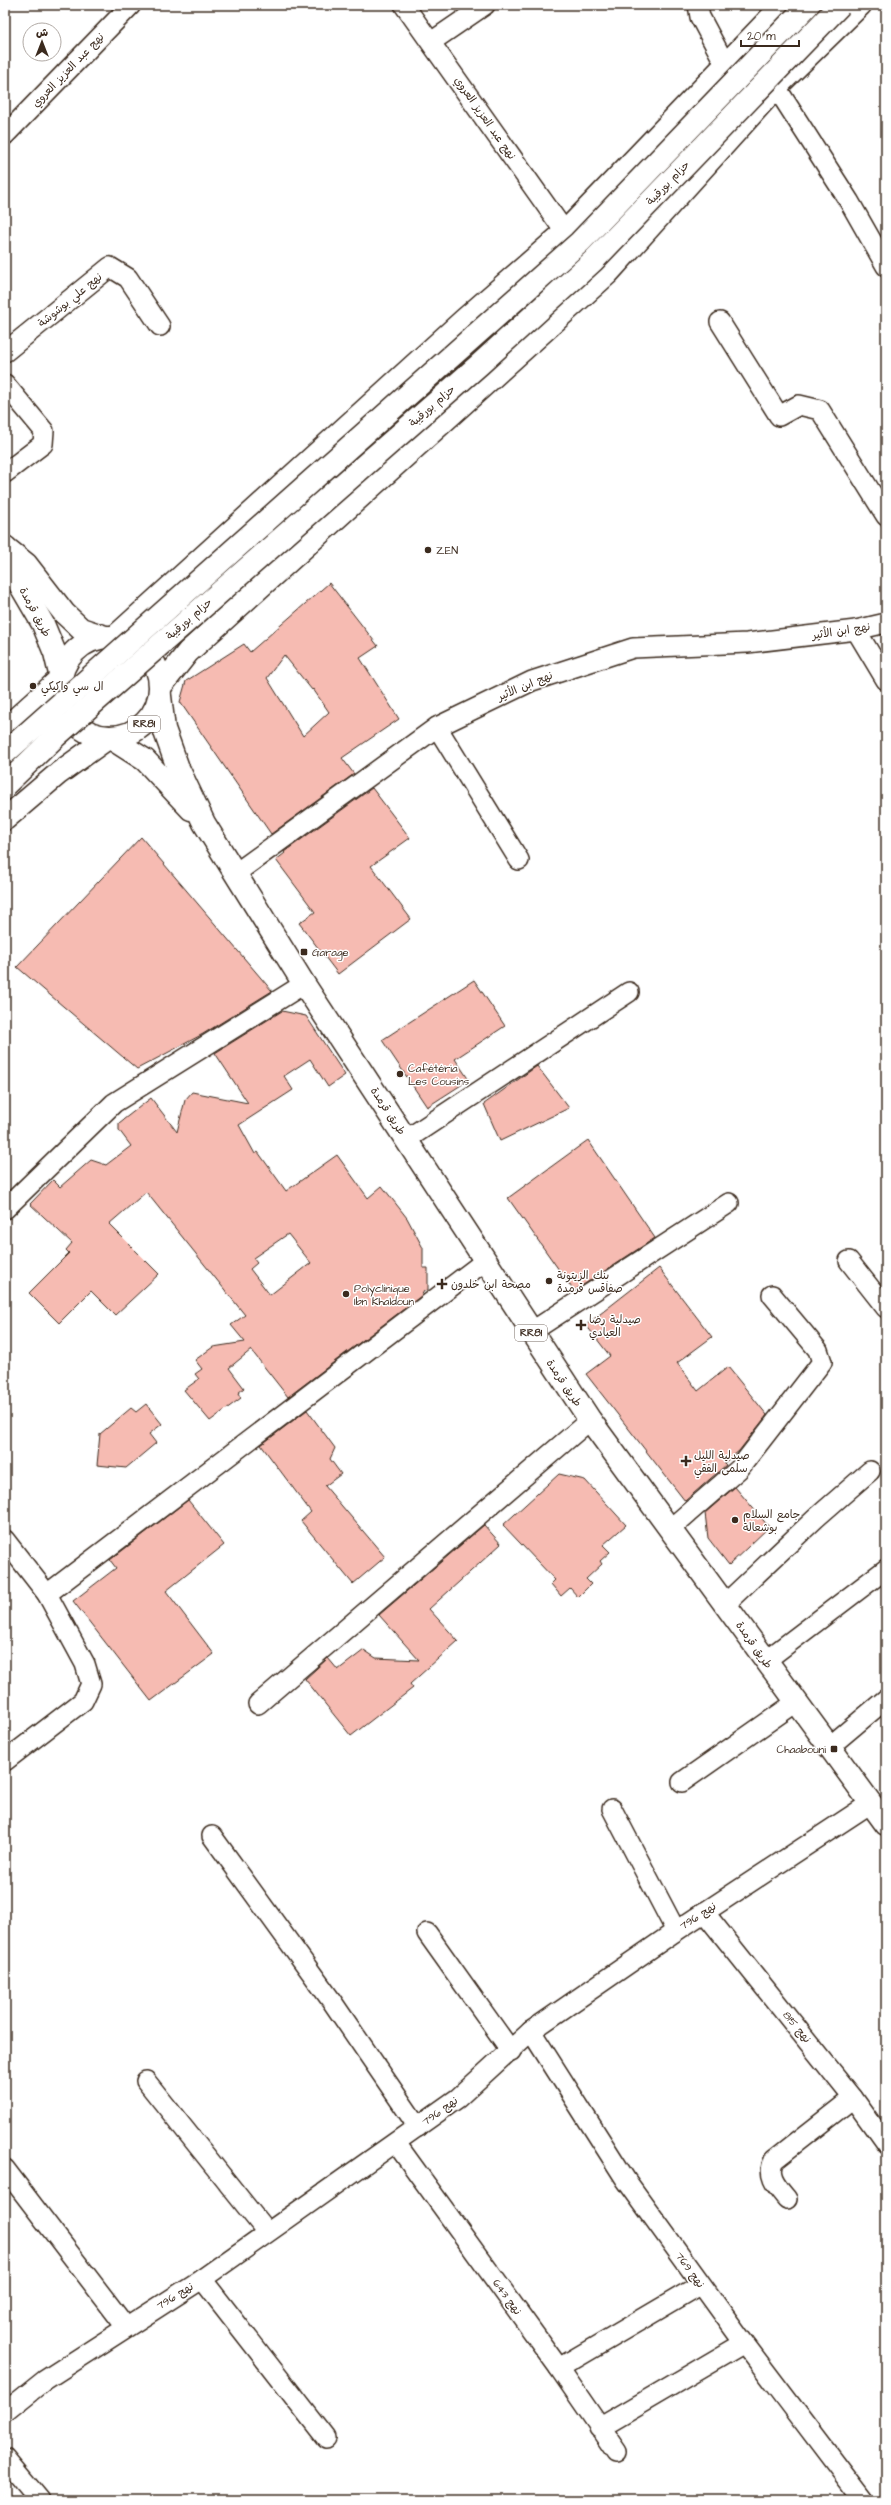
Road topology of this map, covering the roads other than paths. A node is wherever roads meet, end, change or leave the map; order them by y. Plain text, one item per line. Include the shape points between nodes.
1 (404, 5) edge
2 (485, 5) edge
3 (698, 5) edge
4 (784, 5) edge
5 (808, 5) edge
6 (840, 5) edge
7 (860, 5) edge
8 (123, 8) edge
9 (431, 42) junction
10 (725, 64) junction
11 (776, 87) junction
12 (5, 136) edge
13 (565, 232) junction
14 (886, 266) edge
15 (464, 320) junction
16 (720, 322) dead end
17 (160, 326) dead end
18 (5, 352) edge
19 (500, 371) junction
20 (5, 384) edge
21 (5, 473) edge
22 (886, 516) edge
23 (5, 548) edge
24 (9, 574) edge
25 (886, 623) edge
26 (856, 630) junction
27 (110, 637) junction
28 (61, 678) junction
29 (886, 680) edge
30 (160, 691) junction
31 (437, 727) junction
32 (5, 729) edge
33 (108, 737) junction
34 (5, 753) edge
35 (5, 785) edge
36 (5, 819) edge
37 (204, 823) junction
38 (520, 860) dead end
39 (236, 873) junction
40 (304, 984) junction
41 (629, 992) dead end
42 (407, 1139) junction
43 (729, 1203) dead end
44 (5, 1209) edge
45 (485, 1261) junction
46 (849, 1261) dead end
47 (772, 1295) dead end
48 (886, 1308) edge
49 (531, 1332) junction
50 (590, 1420) junction
51 (870, 1471) dead end
52 (670, 1529) junction
53 (5, 1540) edge
54 (886, 1569) edge
55 (47, 1594) junction
56 (725, 1604) junction
57 (764, 1661) junction
58 (886, 1699) edge
59 (795, 1703) junction
60 (258, 1704) dead end
61 (829, 1747) junction
62 (5, 1760) edge
63 (682, 1782) dead end
64 (871, 1803) junction
65 (612, 1809) dead end
66 (886, 1824) edge
67 (212, 1836) dead end
68 (704, 1912) junction
69 (676, 1930) junction
70 (427, 1933) dead end
71 (531, 2031) junction
72 (511, 2051) junction
73 (146, 2081) dead end
74 (853, 2098) junction
75 (418, 2127) junction
76 (396, 2143) junction
77 (886, 2144) edge
78 (5, 2169) edge
79 (787, 2199) dead end
80 (266, 2231) junction
81 (202, 2279) junction
82 (700, 2285) junction
83 (126, 2326) junction
84 (744, 2344) junction
85 (559, 2368) junction
86 (5, 2412) edge
87 (599, 2428) junction
88 (326, 2438) dead end
89 (617, 2452) dead end
90 (5, 2458) edge
91 (40, 2500) edge
92 (863, 2500) edge

1 - 9 street, نهج عبد العزيز العروي
2 - 9 street
3 - 10 street via 700,17
4 - 10 main road
5 - 34 main road, حزام بورقيبة, bridge via 580,242
6 - 35 main road, حزام بورقيبة, bridge via 593,260 480,364 56,736
7 - 11 main road, حزام بورقيبة
8 - 12 street, نهج عبد العزيز العروي
9 - 13 street, نهج عبد العزيز العروي
10 - 13 main road
11 - 14 street via 849,201
11 - 19 main road, حزام بورقيبة via 608,273
13 - 15 main road
15 - 19 main road
15 - 27 main road
16 - 22 street via 779,416 799,405 820,410
17 - 18 street, نهج علي بوشوشة via 128,278 110,267
19 - 30 main road, حزام بورقيبة via 188,652
20 - 21 street via 44,431 43,444
23 - 24 main road, طريق قرمدة / RR81
23 - 27 main road, طريق قرمدة / RR81 via 26,564 64,613 81,629
24 - 28 main road, طريق قرمدة / RR81 via 43,624 55,653
25 - 26 street, نهج ابن الأثير
26 - 29 street
26 - 31 street, نهج ابن الأثير via 747,643 633,648 532,681
27 - 28 main road, RR81 via 89,642 76,650 66,663
27 - 30 main road, RR81 via 129,640 152,658 158,672
28 - 32 main road
28 - 33 main road, RR81 via 60,695 66,711 77,725 91,734
30 - 33 main road, RR81 via 155,710 147,722 123,736
30 - 37 main road, طريق قرمدة / RR81 via 164,729 178,768
31 - 38 street
31 - 39 street, نهج ابن الأثير
33 - 36 main road via 60,772
33 - 37 main road, طريق قرمدة / RR81 via 145,760
37 - 39 main road, طريق قرمدة / RR81
39 - 40 main road, طريق قرمدة / RR81
40 - 42 main road, طريق قرمدة / RR81
40 - 44 street via 114,1103
41 - 42 street
42 - 45 main road, طريق قرمدة / RR81
43 - 49 street
45 - 49 main road, طريق قرمدة / RR81
45 - 55 street
46 - 48 street
47 - 52 street via 818,1350 822,1362 740,1469
49 - 50 main road, طريق قرمدة / RR81
50 - 52 main road, طريق قرمدة / RR81
50 - 60 street
51 - 56 street
52 - 56 main road, طريق قرمدة / RR81
53 - 55 street
54 - 57 street
55 - 62 street via 85,1664 91,1684 83,1701
56 - 57 main road, طريق قرمدة / RR81
57 - 59 main road, طريق قرمدة / RR81
58 - 61 street
59 - 61 main road, طريق قرمدة / RR81
59 - 63 street
61 - 64 main road, طريق قرمدة / RR81
64 - 66 main road, طريق قرمدة / RR81
64 - 68 street, نهج 796
65 - 69 street
67 - 75 street via 331,2000
68 - 69 street, نهج 796
68 - 74 street, نهج 815
69 - 71 street, نهج 796
70 - 72 street
71 - 72 street, نهج 796
71 - 82 street, نهج 769 via 626,2180
72 - 75 street, نهج 796 via 458,2098
73 - 80 street
74 - 77 street, نهج 815
74 - 79 street via 774,2160 771,2176
75 - 76 street, نهج 796
76 - 80 street, نهج 796
76 - 85 street, نهج 643
78 - 83 street
80 - 81 street, نهج 796
81 - 83 street, نهج 796
81 - 88 street
82 - 84 street, نهج 769
82 - 85 street
83 - 86 street, نهج 796 via 45,2380
84 - 87 street
84 - 92 street, نهج 769
85 - 87 street, نهج 643
87 - 89 street, نهج 643
90 - 91 street

